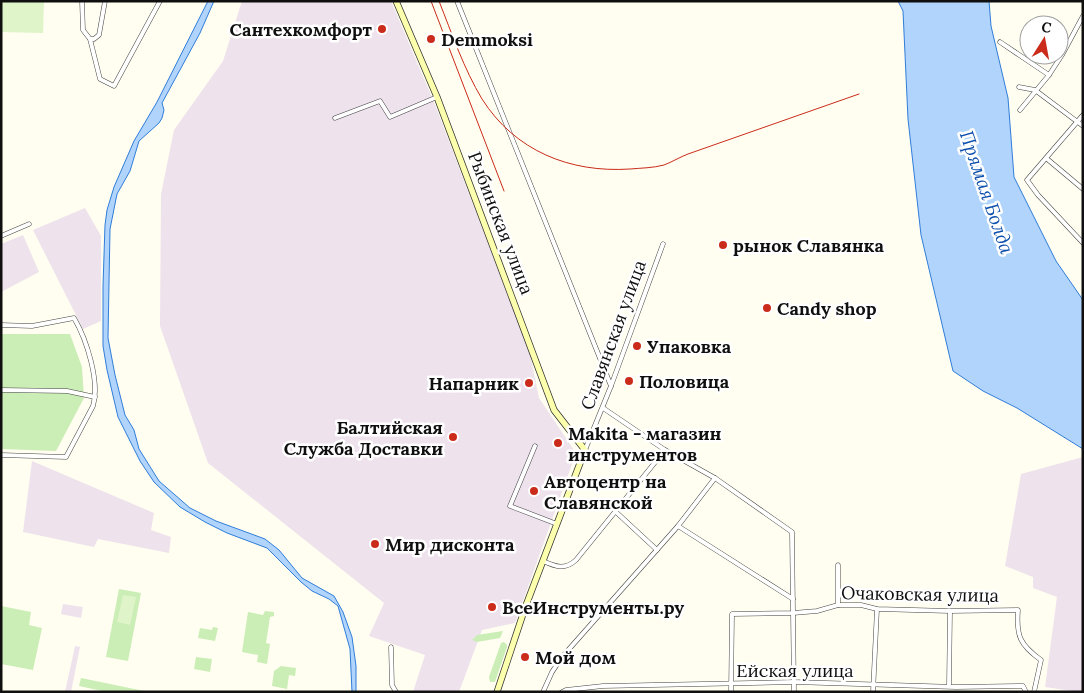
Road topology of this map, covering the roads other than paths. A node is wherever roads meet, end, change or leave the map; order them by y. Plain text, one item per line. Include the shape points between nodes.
1 (82, 1) edge
2 (105, 1) edge
3 (160, 1) edge
4 (396, 1) edge
5 (457, 1) edge
6 (1083, 16) edge
7 (90, 39) junction
8 (1000, 42) dead end
9 (1049, 75) junction
10 (1019, 88) dead end
11 (1035, 90) junction
12 (437, 97) junction
13 (1020, 110) dead end
14 (1083, 115) edge
15 (335, 118) dead end
16 (1078, 123) junction
17 (1083, 126) edge
18 (1046, 158) junction
19 (1083, 189) edge
20 (29, 224) dead end
21 (1, 236) edge
22 (1083, 243) edge
23 (662, 244) dead end
24 (1, 325) edge
25 (611, 386) junction
26 (1, 390) edge
27 (95, 397) junction
28 (602, 408) junction
29 (535, 446) dead end
30 (585, 450) junction
31 (665, 450) junction
32 (1, 455) edge
33 (715, 478) junction
34 (616, 512) junction
35 (557, 524) junction
36 (678, 526) junction
37 (658, 550) junction
38 (543, 561) junction
39 (838, 565) dead end
40 (793, 599) junction
41 (838, 605) junction
42 (877, 609) junction
43 (950, 611) junction
44 (793, 613) junction
45 (391, 647) dead end
46 (794, 682) junction
47 (731, 684) junction
48 (873, 685) junction
49 (603, 686) junction
50 (655, 686) junction
51 (949, 686) junction
52 (956, 689) edge
53 (497, 690) edge
54 (396, 692) edge
55 (543, 692) edge
56 (562, 692) edge
57 (602, 692) edge
58 (655, 692) edge
59 (731, 692) edge
60 (794, 692) edge
61 (873, 692) edge
62 (1026, 692) edge
63 (1034, 692) edge

1 - 7 street via 83,30
2 - 7 street via 99,35
3 - 7 street via 114,86 100,80
4 - 12 main road, Рыбинская улица
5 - 25 street
6 - 9 street
8 - 9 street
9 - 11 street
10 - 11 street
11 - 13 street
11 - 16 street
12 - 15 street via 390,117 380,101
12 - 30 main road, Рыбинская улица via 554,410
14 - 16 street
16 - 17 street
16 - 18 street
18 - 19 street
18 - 22 street via 1027,180
20 - 21 street
23 - 25 street, Славянская улица
24 - 27 street via 32,326 74,318 96,381
25 - 28 street, Славянская улица
26 - 27 street via 67,391
27 - 32 street via 66,457
28 - 30 street, Славянская улица
28 - 31 street
29 - 35 street via 510,506
30 - 35 main road, Славянская улица
31 - 33 street
31 - 34 street
33 - 36 street
33 - 40 street via 792,532
34 - 37 street
34 - 38 street via 569,566
35 - 38 main road, Славянская улица
36 - 37 street
36 - 40 street
37 - 55 street via 562,657
38 - 53 main road, Славянская улица
39 - 41 street
40 - 44 street
41 - 42 street, Очаковская улица
41 - 44 street, Очаковская улица
42 - 43 street, Очаковская улица
42 - 48 street
43 - 51 street
43 - 63 street, Очаковская улица via 1018,610 1016,630 1027,650 1041,660
44 - 46 street
44 - 47 street, Очаковская улица via 732,614
45 - 54 street via 392,685
46 - 47 street, Ейская улица
46 - 48 street, Ейская улица
46 - 60 street
47 - 50 street, Ейская улица
47 - 59 street
48 - 51 street, Ейская улица
48 - 61 street
49 - 50 street, Ейская улица
49 - 56 street, Ейская улица
49 - 57 street
50 - 58 street
51 - 52 street, Ейская улица
52 - 62 street, Ейская улица via 1022,686

